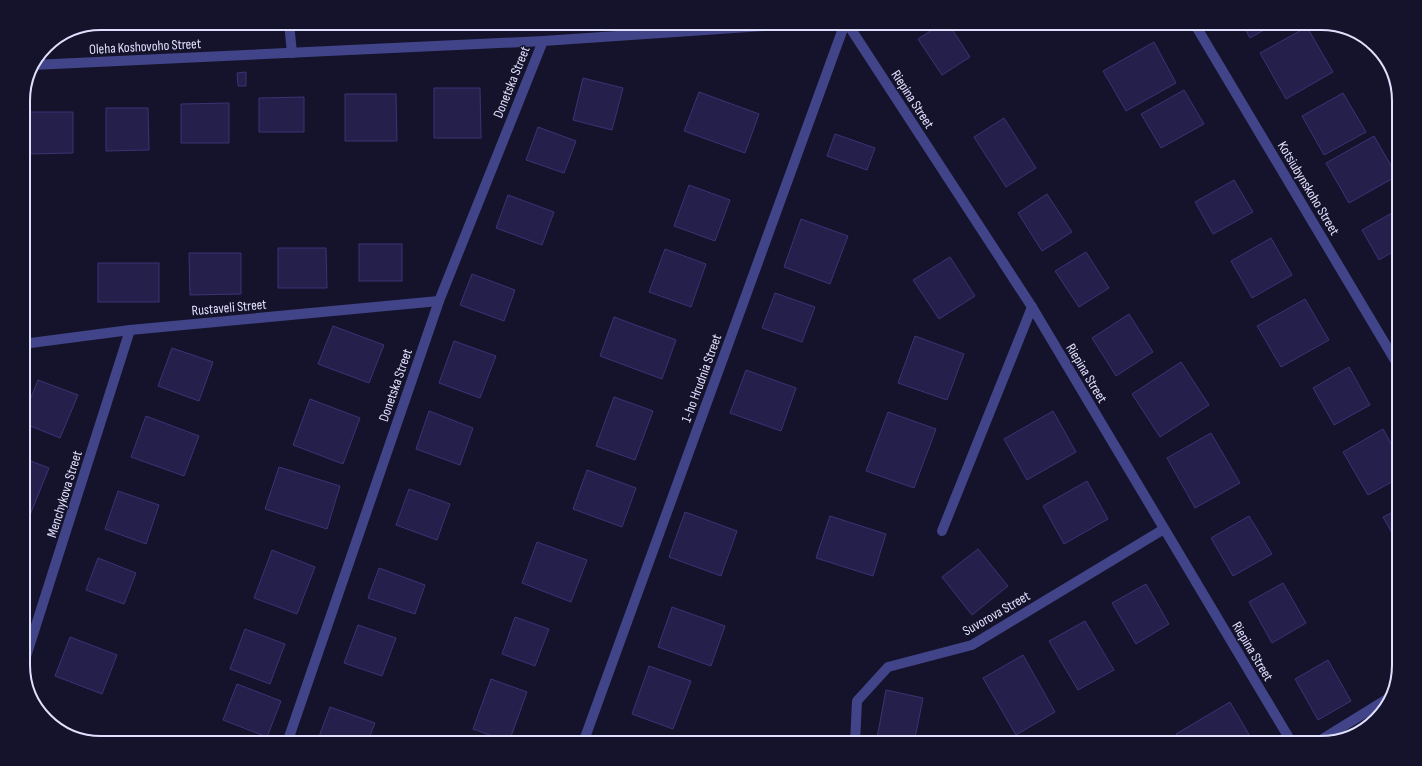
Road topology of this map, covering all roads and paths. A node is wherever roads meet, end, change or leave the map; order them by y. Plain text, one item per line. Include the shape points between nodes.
1 (290, 30) edge
2 (706, 30) edge
3 (843, 30) edge
4 (851, 30) edge
5 (1198, 30) edge
6 (543, 41) junction
7 (292, 53) junction
8 (39, 65) edge
9 (439, 301) junction
10 (1032, 307) junction
11 (130, 330) junction
12 (30, 343) edge
13 (1392, 356) edge
14 (1164, 528) junction
15 (942, 531) dead end
16 (30, 644) edge
17 (1382, 702) edge
18 (1329, 735) edge
19 (290, 736) edge
20 (586, 736) edge
21 (855, 736) edge
22 (1288, 736) edge

1 - 7 street
2 - 6 street, Oleha Koshovoho Street
3 - 20 street, 1-ho Hrudnia Street
4 - 10 street, Riepina Street
5 - 13 street, Kotsiubynskoho Street
6 - 7 street, Oleha Koshovoho Street
6 - 9 street, Donetska Street
7 - 8 street, Oleha Koshovoho Street
9 - 11 street, Rustaveli Street
9 - 19 street, Donetska Street
10 - 14 street, Riepina Street
10 - 15 street
11 - 12 street, Rustaveli Street
11 - 16 street, Menchykova Street
14 - 21 street, Suvorova Street via 972,645 888,667 857,701
14 - 22 street, Riepina Street
17 - 18 street

